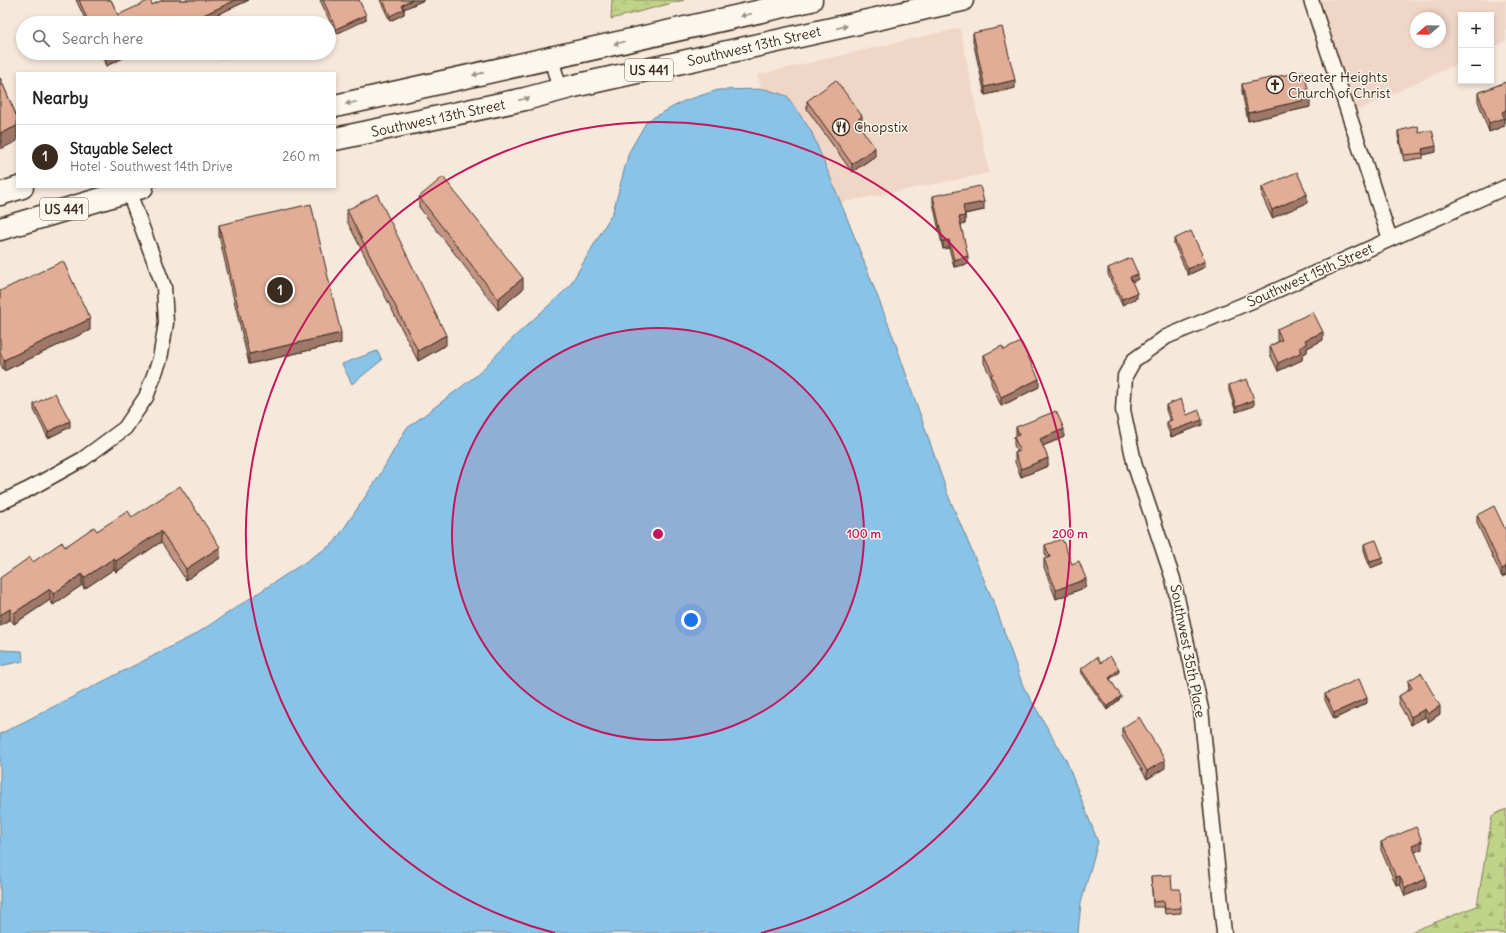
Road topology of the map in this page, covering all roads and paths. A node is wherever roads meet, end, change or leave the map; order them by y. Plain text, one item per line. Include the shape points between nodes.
1 (811, 0) edge
2 (962, 0) edge
3 (1311, 0) edge
4 (551, 56) junction
5 (560, 90) junction
6 (336, 106) edge
7 (336, 140) edge
8 (1506, 187) edge
9 (19, 188) edge
10 (133, 188) edge
11 (0, 194) edge
12 (0, 229) edge
13 (1390, 239) junction
14 (1125, 376) joint
15 (0, 503) edge
16 (1224, 933) edge

1 -> 4 main road, US 441
5 -> 2 main road, Southwest 13th Street / US 441
3 - 13 street
4 - 5 street
4 -> 6 main road, US 441
7 -> 5 main road, Southwest 13th Street / US 441
8 - 13 street, Southwest 15th Street
9 - 11 main road
10 - 12 main road, US 441
10 - 15 street via 164,286 166,323 160,359 146,397 125,428 83,459
13 - 14 street, Southwest 15th Street via 1264,296 1166,336 1134,360
14 - 16 street, Southwest 35th Place via 1123,410 1135,466 1173,579 1201,709

